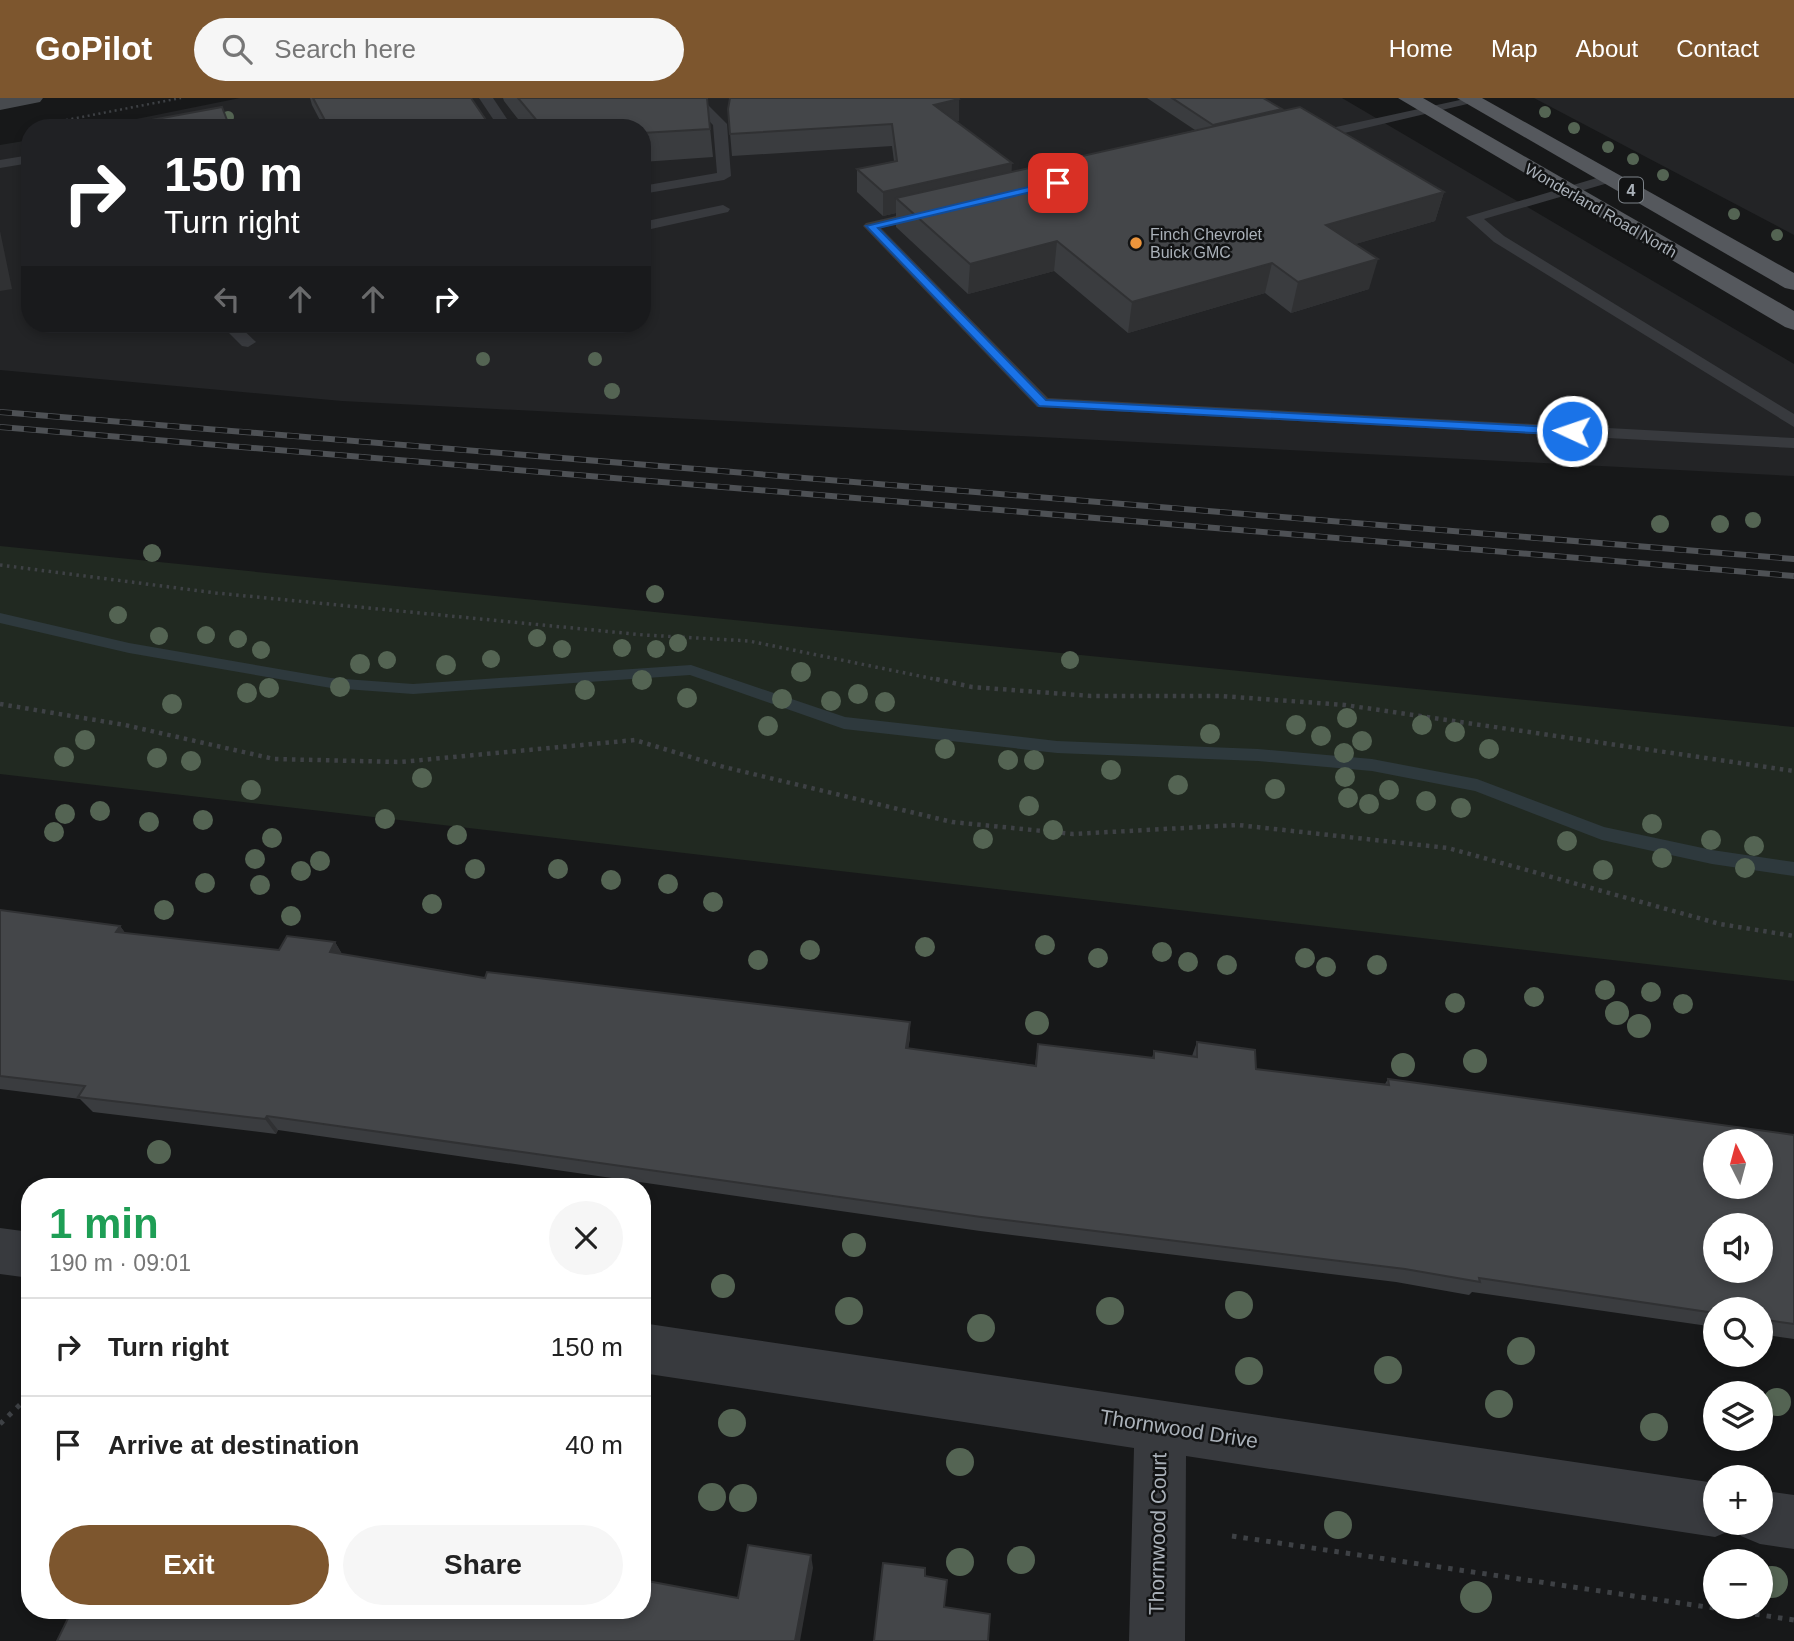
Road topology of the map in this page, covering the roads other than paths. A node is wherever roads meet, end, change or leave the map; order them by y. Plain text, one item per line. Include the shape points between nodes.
1 (33, 98) edge
2 (486, 98) edge
3 (694, 98) edge
4 (1408, 98) edge
5 (1470, 99) edge
6 (0, 104) edge
7 (1430, 110) junction
8 (500, 119) edge
9 (1285, 130) edge
10 (21, 160) edge
11 (0, 164) edge
12 (1610, 178) junction
13 (651, 188) edge
14 (1565, 189) junction
15 (723, 209) dead end
16 (938, 211) edge
17 (651, 225) edge
18 (1794, 283) edge
19 (1794, 322) edge
20 (238, 333) edge
21 (248, 342) dead end
22 (1794, 422) edge
23 (1794, 443) edge
24 (0, 1251) edge
25 (21, 1254) edge
26 (651, 1349) edge
27 (1160, 1426) junction
28 (1703, 1508) edge
29 (1773, 1519) edge
30 (1794, 1522) edge
31 (1157, 1641) edge

1 - 6 main road
2 - 8 lane
3 - 13 lane via 720,124 724,176
4 - 7 main road, Wonderland Road North / 4
5 - 7 lane
5 - 12 main road, Wonderland Road North / 4
7 - 9 lane via 1336,131
7 - 14 main road, Wonderland Road North / 4
10 - 11 lane
12 - 14 lane
12 - 18 main road, Wonderland Road North / 4
14 - 19 main road, Wonderland Road North / 4
14 - 22 lane via 1473,217 1499,239
15 - 17 lane
16 - 23 lane via 871,226 1043,403
20 - 21 lane
24 - 25 street
26 - 27 street, Thornwood Drive
27 - 28 street, Thornwood Drive
27 - 31 street, Thornwood Court
29 - 30 street

